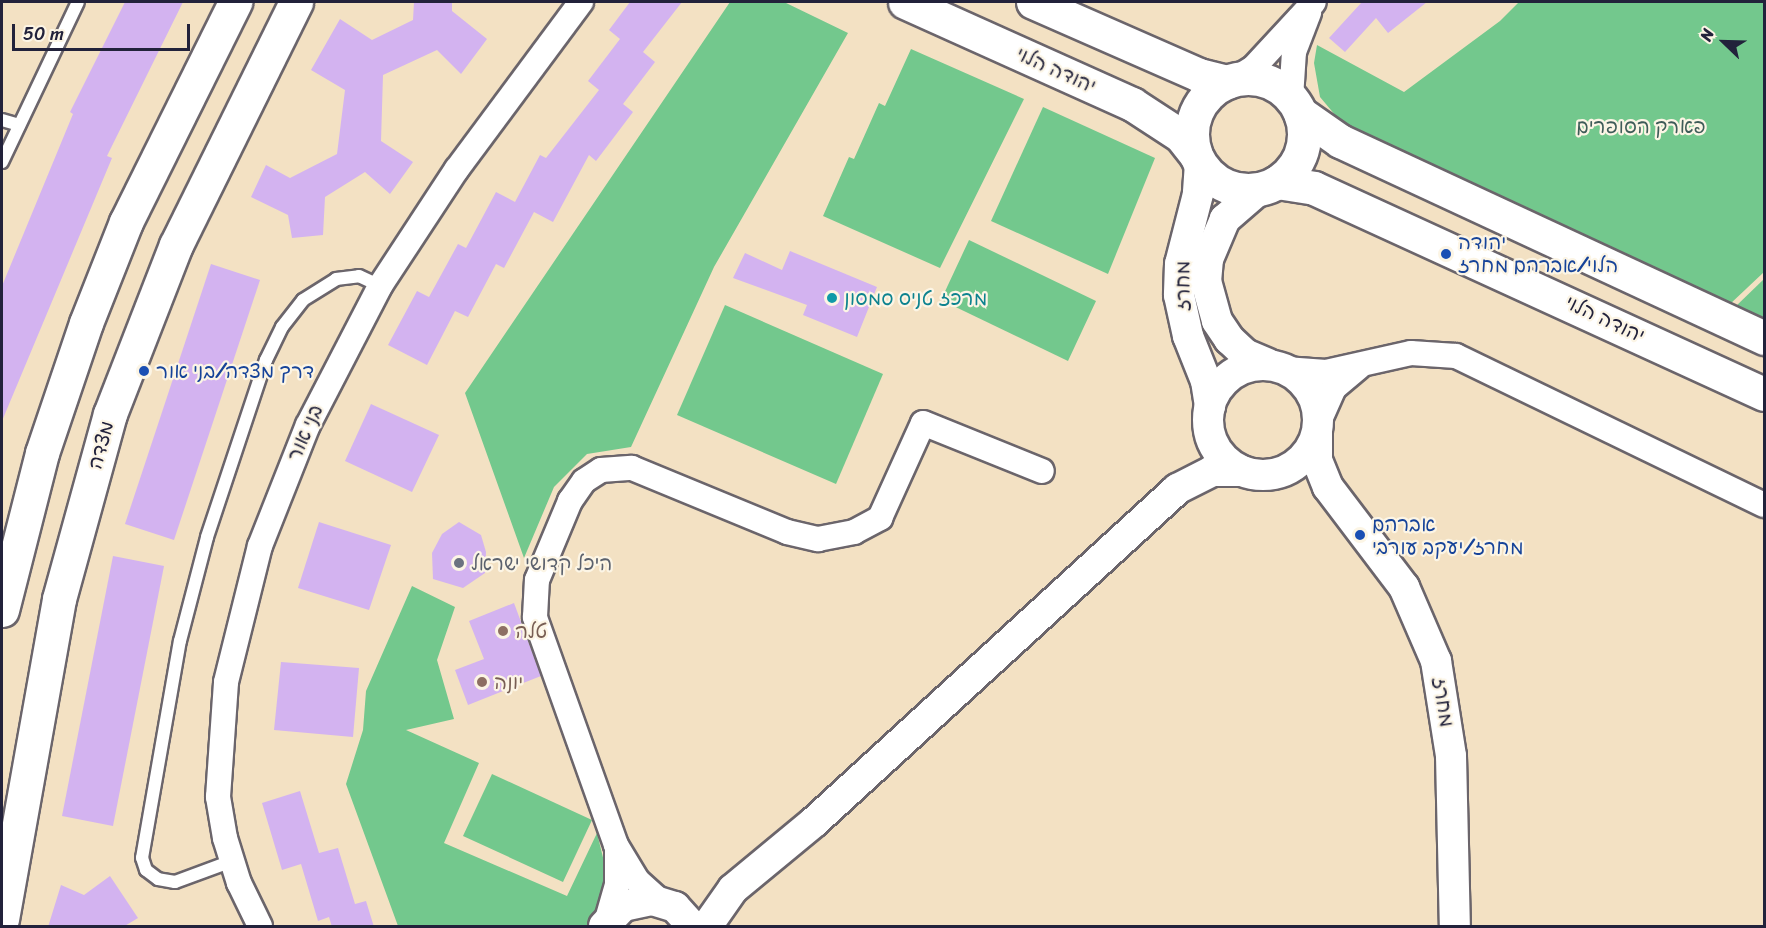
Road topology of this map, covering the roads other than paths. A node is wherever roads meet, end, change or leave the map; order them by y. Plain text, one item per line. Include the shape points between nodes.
1 (78, 2) edge
2 (235, 2) edge
3 (296, 2) edge
4 (581, 2) edge
5 (904, 2) edge
6 (1033, 2) edge
7 (1315, 2) edge
8 (1231, 80) junction
9 (1296, 105) junction
10 (2, 120) edge
11 (19, 125) junction
12 (1198, 159) junction
13 (2, 162) edge
14 (1269, 185) junction
15 (380, 286) junction
16 (1764, 338) edge
17 (1364, 364) junction
18 (1276, 367) junction
19 (1764, 394) edge
20 (1209, 415) junction
21 (1318, 429) junction
22 (1042, 471) dead end
23 (1255, 473) junction
24 (1177, 489) junction
25 (1764, 505) edge
26 (1340, 506) junction
27 (2, 610) edge
28 (616, 845) junction
29 (232, 861) junction
30 (733, 890) junction
31 (664, 902) junction
32 (2, 919) edge
33 (605, 925) edge
34 (260, 927) edge
35 (692, 927) edge
36 (706, 927) edge
37 (1455, 927) edge

1 - 11 lane
2 - 27 main road via 126,222 82,334 36,473
3 - 32 main road, מצדה via 176,244 110,414 59,599
4 - 15 street, בני אור via 457,170
5 - 12 main road, יהודה הלוי via 1132,104 1181,136
6 - 8 main road via 1199,75
7 - 8 street via 1254,67
7 - 9 street via 1294,52
8 - 9 main road via 1261,79
8 - 12 main road via 1206,96 1196,112 1192,129
9 - 14 main road via 1304,138 1299,156
9 - 16 main road via 1340,141
10 - 11 lane
11 - 13 lane
12 - 14 main road via 1226,185
12 - 20 street, מחרז via 1198,194 1180,264 1179,295 1188,336 1206,381
14 - 18 street, מחרז via 1225,219 1208,259 1206,281 1217,321 1228,339 1245,354
14 - 19 main road, יהודה הלוי via 1314,188
15 - 29 street, בני אור via 336,366 291,464 260,546 241,615 226,682 219,748 218,797
15 - 29 lane via 359,276 336,279 303,300 282,327 266,360 204,548 180,641 142,858 146,870 158,879 175,882
17 - 18 street via 1326,372
17 - 21 street via 1334,388
17 - 25 street via 1422,352 1467,359
18 - 20 street via 1243,368 1228,377
18 - 21 street via 1311,391
20 - 23 street via 1216,448
20 - 24 street via 1196,460
21 - 23 street via 1299,462
21 - 26 street, מחרז via 1319,467
22 - 28 street via 923,423 882,515 864,528 818,539 787,532 632,468 601,470 584,481 570,501 537,580 534,606
23 - 24 street via 1212,471
23 - 26 street, מחרז via 1301,482
24 - 30 street via 814,822
26 - 37 street, מחרז via 1404,587 1436,661 1451,756
28 - 31 street via 636,880
28 - 33 street via 617,885
29 - 34 street, בני אור
30 - 31 street via 707,898
30 - 36 street
31 - 33 street via 630,903
31 - 35 street

